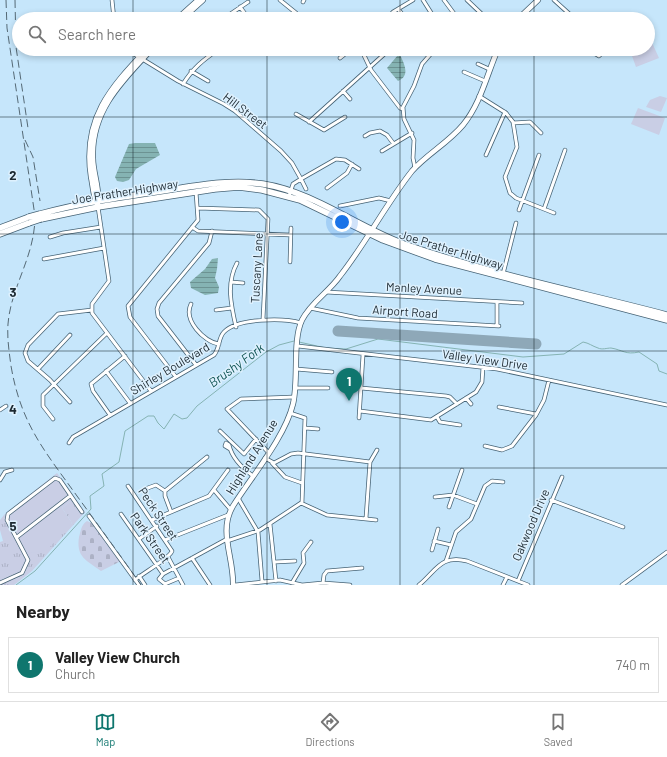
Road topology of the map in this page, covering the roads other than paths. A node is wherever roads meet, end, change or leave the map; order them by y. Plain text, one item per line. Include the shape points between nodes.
1 (112, 0) edge
2 (198, 0) edge
3 (203, 0) edge
4 (280, 0) edge
5 (412, 0) edge
6 (423, 0) edge
7 (444, 0) edge
8 (467, 0) edge
9 (538, 0) edge
10 (554, 0) edge
11 (248, 2) dead end
12 (240, 7) junction
13 (398, 9) junction
14 (113, 12) edge
15 (185, 12) edge
16 (190, 12) edge
17 (233, 12) edge
18 (244, 12) edge
19 (295, 12) edge
20 (395, 12) edge
21 (400, 12) edge
22 (430, 12) edge
23 (453, 12) edge
24 (480, 12) edge
25 (526, 12) edge
26 (567, 12) edge
27 (136, 56) edge
28 (143, 56) edge
29 (144, 56) edge
30 (208, 56) edge
31 (342, 56) edge
32 (364, 56) edge
33 (382, 56) edge
34 (429, 56) edge
35 (495, 56) edge
36 (340, 58) dead end
37 (141, 59) junction
38 (478, 64) dead end
39 (369, 68) junction
40 (489, 69) junction
41 (191, 71) junction
42 (464, 72) dead end
43 (208, 81) dead end
44 (485, 81) junction
45 (183, 84) junction
46 (343, 92) junction
47 (479, 96) junction
48 (350, 100) dead end
49 (403, 109) junction
50 (505, 112) junction
51 (296, 114) dead end
52 (345, 117) dead end
53 (309, 122) junction
54 (513, 123) junction
55 (412, 133) junction
56 (541, 133) dead end
57 (365, 136) dead end
58 (393, 143) junction
59 (565, 150) dead end
60 (382, 151) dead end
61 (486, 155) dead end
62 (539, 155) dead end
63 (352, 164) junction
64 (415, 168) junction
65 (359, 169) dead end
66 (301, 179) junction
67 (327, 188) dead end
68 (306, 189) dead end
69 (196, 191) junction
70 (289, 193) junction
71 (391, 201) junction
72 (522, 201) junction
73 (97, 203) junction
74 (340, 206) dead end
75 (198, 208) junction
76 (544, 209) junction
77 (519, 210) dead end
78 (554, 213) dead end
79 (29, 220) junction
80 (516, 223) dead end
81 (101, 227) junction
82 (192, 227) junction
83 (0, 228) edge
84 (291, 228) dead end
85 (371, 231) junction
86 (212, 232) junction
87 (0, 234) edge
88 (268, 234) junction
89 (291, 235) junction
90 (50, 238) dead end
91 (104, 248) junction
92 (44, 259) dead end
93 (237, 262) dead end
94 (290, 262) dead end
95 (503, 275) junction
96 (231, 282) junction
97 (243, 283) dead end
98 (326, 292) junction
99 (497, 302) junction
100 (522, 303) dead end
101 (191, 304) dead end
102 (232, 308) junction
103 (310, 308) junction
104 (92, 310) junction
105 (216, 310) dead end
106 (667, 315) edge
107 (263, 319) junction
108 (667, 320) edge
109 (300, 323) junction
110 (236, 326) junction
111 (107, 333) junction
112 (70, 335) dead end
113 (298, 343) junction
114 (220, 344) junction
115 (363, 355) junction
116 (125, 356) junction
117 (196, 365) junction
118 (483, 367) junction
119 (296, 369) junction
120 (38, 370) junction
121 (106, 371) junction
122 (332, 372) dead end
123 (176, 377) junction
124 (549, 380) junction
125 (54, 384) junction
126 (295, 388) junction
127 (328, 388) dead end
128 (361, 388) junction
129 (151, 391) junction
130 (294, 397) junction
131 (466, 398) junction
132 (70, 402) dead end
133 (130, 403) junction
134 (457, 404) junction
135 (471, 404) dead end
136 (667, 405) edge
137 (6, 406) dead end
138 (499, 406) dead end
139 (0, 410) edge
140 (360, 411) junction
141 (290, 413) junction
142 (536, 414) junction
143 (110, 415) junction
144 (437, 417) junction
145 (359, 418) dead end
146 (53, 419) dead end
147 (460, 425) dead end
148 (305, 428) junction
149 (318, 429) dead end
150 (220, 431) dead end
151 (256, 439) junction
152 (70, 443) dead end
153 (485, 446) dead end
154 (230, 449) dead end
155 (376, 450) dead end
156 (268, 452) junction
157 (304, 453) junction
158 (207, 458) dead end
159 (265, 458) junction
160 (370, 462) junction
161 (272, 463) junction
162 (12, 470) dead end
163 (228, 470) dead end
164 (462, 470) dead end
165 (253, 476) junction
166 (562, 476) dead end
167 (0, 480) edge
168 (504, 482) dead end
169 (302, 483) junction
170 (128, 486) dead end
171 (145, 489) dead end
172 (214, 490) junction
173 (165, 491) junction
174 (453, 495) junction
175 (70, 496) junction
176 (435, 497) dead end
177 (238, 498) junction
178 (551, 500) junction
179 (302, 503) junction
180 (477, 504) junction
181 (449, 507) dead end
182 (231, 510) junction
183 (82, 512) dead end
184 (171, 512) junction
185 (121, 514) dead end
186 (228, 515) junction
187 (89, 516) dead end
188 (366, 518) junction
189 (152, 520) junction
190 (376, 520) dead end
191 (270, 524) junction
192 (157, 526) junction
193 (623, 527) dead end
194 (438, 529) dead end
195 (258, 531) junction
196 (17, 536) junction
197 (139, 538) junction
198 (165, 540) junction
199 (227, 540) junction
200 (434, 541) junction
201 (311, 542) dead end
202 (451, 545) junction
203 (432, 550) dead end
204 (667, 552) edge
205 (168, 557) junction
206 (192, 558) junction
207 (295, 561) dead end
208 (446, 561) junction
209 (275, 562) junction
210 (156, 564) junction
211 (174, 568) junction
212 (362, 568) dead end
213 (163, 574) junction
214 (139, 576) junction
215 (507, 577) junction
216 (180, 578) junction
217 (135, 580) junction
218 (276, 580) junction
219 (262, 581) junction
220 (284, 581) junction
221 (518, 581) junction
222 (0, 582) edge
223 (292, 583) junction
224 (324, 583) junction
225 (138, 585) edge
226 (145, 585) edge
227 (183, 585) edge
228 (210, 585) edge
229 (234, 585) edge
230 (284, 585) edge
231 (340, 585) edge
232 (350, 585) edge
233 (419, 585) edge
234 (503, 585) edge
235 (528, 585) edge
236 (622, 585) edge

1 - 14 street
2 - 15 main road
3 - 16 main road
4 - 19 street
5 - 13 street
6 - 22 street
7 - 23 street
8 - 24 street
9 - 25 main road
10 - 26 street
11 - 12 street
12 - 17 street
12 - 18 street
13 - 20 street
13 - 21 street
27 - 37 street, Hill Street
28 - 37 main road
29 - 37 main road
30 - 41 street
31 - 36 street
32 - 39 street
33 - 39 street
34 - 49 street via 422,64
35 - 40 main road, Highland Avenue
37 - 45 street, Hill Street
37 - 73 main road via 110,96 98,122 92,154
38 - 40 street
39 - 46 street
39 - 49 street
40 - 44 main road, Highland Avenue
41 - 43 street
41 - 45 street
42 - 44 street
44 - 47 main road, Highland Avenue
45 - 66 street, Hill Street via 235,111 281,151
46 - 48 street
46 - 53 street
47 - 50 street
47 - 64 main road, Highland Avenue via 460,128
49 - 55 street via 404,119
50 - 54 street
50 - 61 street
51 - 53 street
52 - 53 street via 324,130
54 - 56 street via 530,122
54 - 72 street via 517,147 505,180 510,193
55 - 58 street
55 - 64 street
57 - 58 street via 380,131
58 - 60 street
59 - 76 street
62 - 72 street
63 - 65 street
63 - 66 street via 341,158 336,159
63 - 67 street via 347,173
64 - 71 main road, Highland Avenue
66 - 68 street, Hill Street
66 - 70 street via 293,184
69 - 70 highway, Joe Prather Highway via 245,188
69 - 73 highway, Joe Prather Highway
69 - 75 street
70 - 73 highway, Joe Prather Highway via 262,184 229,182
70 - 85 highway, Joe Prather Highway
71 - 74 street via 379,198
71 - 85 main road, Highland Avenue
72 - 76 street
72 - 77 street
73 - 79 highway, Joe Prather Highway, bridge
73 - 81 street
75 - 82 street via 198,220
75 - 88 street, Tuscany Lane via 259,210 268,219
76 - 78 street
79 - 83 highway, Joe Prather Highway
79 - 87 highway, Joe Prather Highway
80 - 95 street
81 - 90 street via 62,233
81 - 91 street
82 - 86 street via 198,231
82 - 123 street via 128,306 130,317
84 - 89 street
85 - 95 highway, Joe Prather Highway via 428,257
85 - 98 main road, Highland Avenue via 344,272
86 - 88 street
86 - 117 street via 210,243 159,303 157,309 158,316
88 - 89 street
88 - 107 street, Tuscany Lane
89 - 94 street
91 - 92 street
91 - 104 street via 109,281 94,301
93 - 96 street
95 - 106 highway, Joe Prather Highway
95 - 108 highway, Joe Prather Highway
96 - 97 street
96 - 102 street
98 - 99 street, Manley Avenue
98 - 103 main road, Highland Avenue
99 - 100 street, Manley Avenue
99 - 103 street, Airport Road via 498,326 358,318
101 - 114 street via 188,313 190,318 205,338 212,343
102 - 105 street
102 - 110 street
103 - 109 main road, Highland Avenue
104 - 111 street
104 - 120 street via 58,314 28,345 26,357
107 - 109 street, Shirley Boulevard
107 - 110 street, Shirley Boulevard
109 - 113 main road, Highland Avenue
110 - 114 street, Shirley Boulevard via 224,332
111 - 116 street
111 - 125 street
112 - 120 street
113 - 115 street, Valley View Drive
113 - 119 main road, Highland Avenue
114 - 117 street, Shirley Boulevard via 214,355
115 - 118 street, Valley View Drive
115 - 128 street
116 - 121 street
116 - 129 street
117 - 123 street, Shirley Boulevard
118 - 124 street, Valley View Drive
118 - 131 street via 480,387
119 - 122 street
119 - 126 main road, Highland Avenue
120 - 125 street
121 - 133 street
121 - 143 street via 91,386
123 - 129 street, Shirley Boulevard
124 - 136 street, Valley View Drive
124 - 142 street via 545,398
125 - 132 street
125 - 146 street via 45,392 42,400 43,408
126 - 127 street
126 - 130 main road, Highland Avenue
128 - 134 street via 446,396
128 - 140 street
129 - 133 street, Shirley Boulevard
130 - 141 main road, Highland Avenue
130 - 151 street via 241,399 227,409
131 - 134 street
131 - 135 street
133 - 143 street, Shirley Boulevard
134 - 144 street
137 - 139 street
138 - 142 street
140 - 144 street via 428,421
140 - 145 street
141 - 148 street via 305,417
141 - 156 main road, Highland Avenue
142 - 153 street via 508,449
143 - 152 street, Shirley Boulevard via 73,437
144 - 147 street via 440,422
148 - 149 street
148 - 157 street
150 - 151 street via 244,454
151 - 156 street
154 - 165 street via 241,466
155 - 160 street
156 - 159 main road, Highland Avenue
157 - 160 street
157 - 161 street via 294,453
157 - 169 street
158 - 173 street
159 - 161 street
159 - 165 main road, Highland Avenue
160 - 188 street
161 - 169 street via 285,477
162 - 167 street via 6,472
163 - 172 street
164 - 174 street
165 - 177 main road, Highland Avenue
166 - 178 street, Oakwood Drive
168 - 180 street via 495,481 487,484
169 - 179 street
170 - 189 street, Peck Street
171 - 173 street via 156,485
172 - 182 street
172 - 184 street via 206,497
173 - 184 street
174 - 176 street
174 - 180 street
174 - 181 street
175 - 183 street
175 - 196 street
175 - 196 street via 60,480 55,478 7,516
177 - 182 main road, Highland Avenue
177 - 195 street
178 - 193 street
178 - 221 street, Oakwood Drive
179 - 188 street via 327,515
179 - 191 street
180 - 202 street via 471,519 458,529
182 - 186 main road, Highland Avenue
184 - 189 street
185 - 197 street, Park Street
186 - 198 street
186 - 199 main road, Highland Avenue
187 - 217 street
188 - 190 street
189 - 192 street, Peck Street
191 - 195 street
191 - 209 street
192 - 197 street
192 - 198 street, Peck Street
194 - 200 street
195 - 199 street
195 - 219 street
196 - 222 street via 28,556 28,563 20,575
197 - 210 street, Park Street
198 - 205 street, Peck Street via 172,552
199 - 206 street
199 - 229 main road, Highland Avenue
200 - 202 street
200 - 203 street
201 - 223 street via 303,553 304,563
202 - 208 street
204 - 236 street
205 - 210 street
205 - 211 street
206 - 211 street
206 - 228 street
207 - 209 street
208 - 215 street via 462,560
208 - 233 street via 438,565
209 - 218 street
210 - 213 street, Park Street
210 - 214 street
211 - 213 street
211 - 216 street
212 - 224 street via 327,571
213 - 216 street, Park Street via 159,579 164,584
214 - 217 street
214 - 226 street
215 - 221 street
215 - 234 street
216 - 227 street
217 - 225 street
218 - 219 street
218 - 220 street
219 - 229 street
220 - 223 street
220 - 230 street
221 - 235 street
223 - 224 street
224 - 231 street
231 - 232 street

